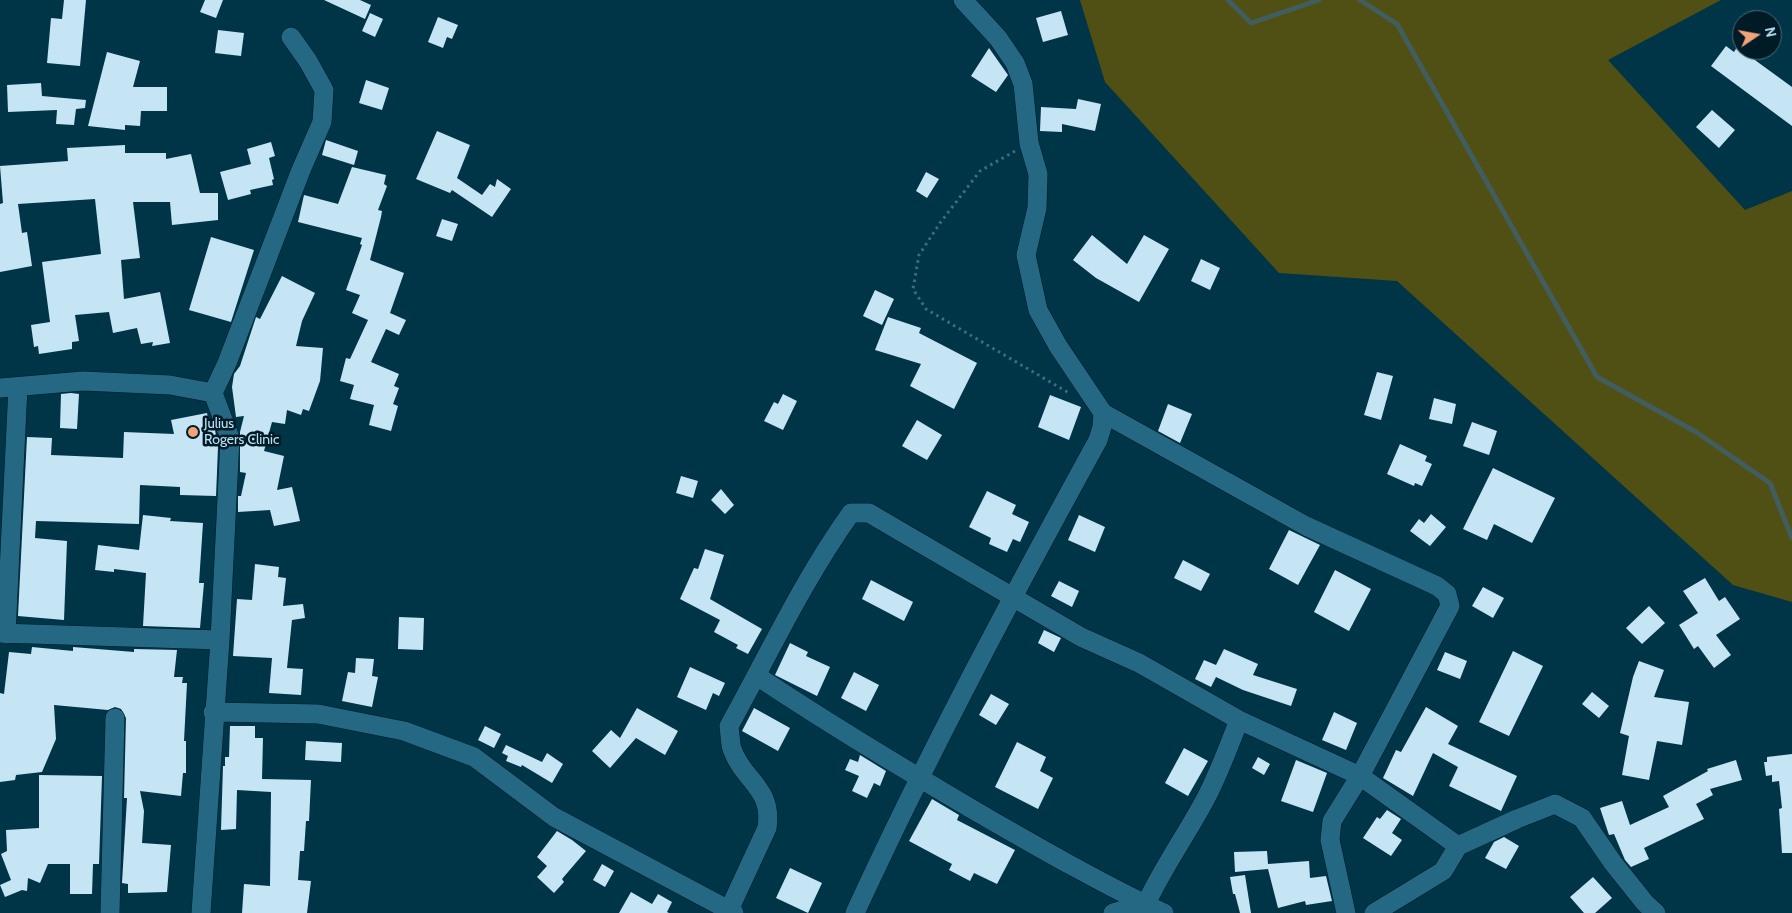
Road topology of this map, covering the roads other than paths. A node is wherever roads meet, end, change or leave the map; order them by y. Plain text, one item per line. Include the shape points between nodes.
1 (963, 0) edge
2 (291, 37) dead end
3 (9, 388) edge
4 (213, 393) junction
5 (1103, 414) junction
6 (1012, 598) junction
7 (3, 634) edge
8 (220, 640) junction
9 (757, 676) junction
10 (213, 712) junction
11 (115, 718) dead end
12 (1239, 720) junction
13 (1360, 776) junction
14 (920, 778) junction
15 (1458, 846) junction
16 (1146, 904) junction
17 (731, 912) edge
18 (110, 913) edge
19 (201, 913) edge
20 (855, 913) edge
21 (1113, 913) edge
22 (1164, 913) edge
23 (1346, 913) edge
24 (1374, 913) edge
25 (1656, 913) edge

1 - 5 street via 998,38 1023,84 1029,142 1038,174 1037,208 1026,255 1038,310
2 - 4 street via 324,90 322,122
3 - 4 street via 83,381 170,385
3 - 7 street
4 - 8 street via 230,438
5 - 6 street via 1098,440
5 - 13 street via 1306,526 1437,586 1447,594 1450,606
6 - 9 street via 869,513 852,513 813,572
6 - 12 street via 1081,637 1139,663
6 - 14 street
7 - 8 street
8 - 10 street
9 - 14 street via 835,728
9 - 17 street via 729,726 732,749 761,790 769,815 767,828
10 - 17 street via 318,714 404,731 474,757 554,817
10 - 19 street
11 - 18 street
12 - 13 street
12 - 16 street via 1206,797
13 - 15 street
13 - 23 street via 1332,821 1330,840
14 - 16 street
14 - 20 street
15 - 24 street via 1443,871
15 - 25 street via 1555,804 1582,818 1618,870
16 - 21 street
16 - 22 street

